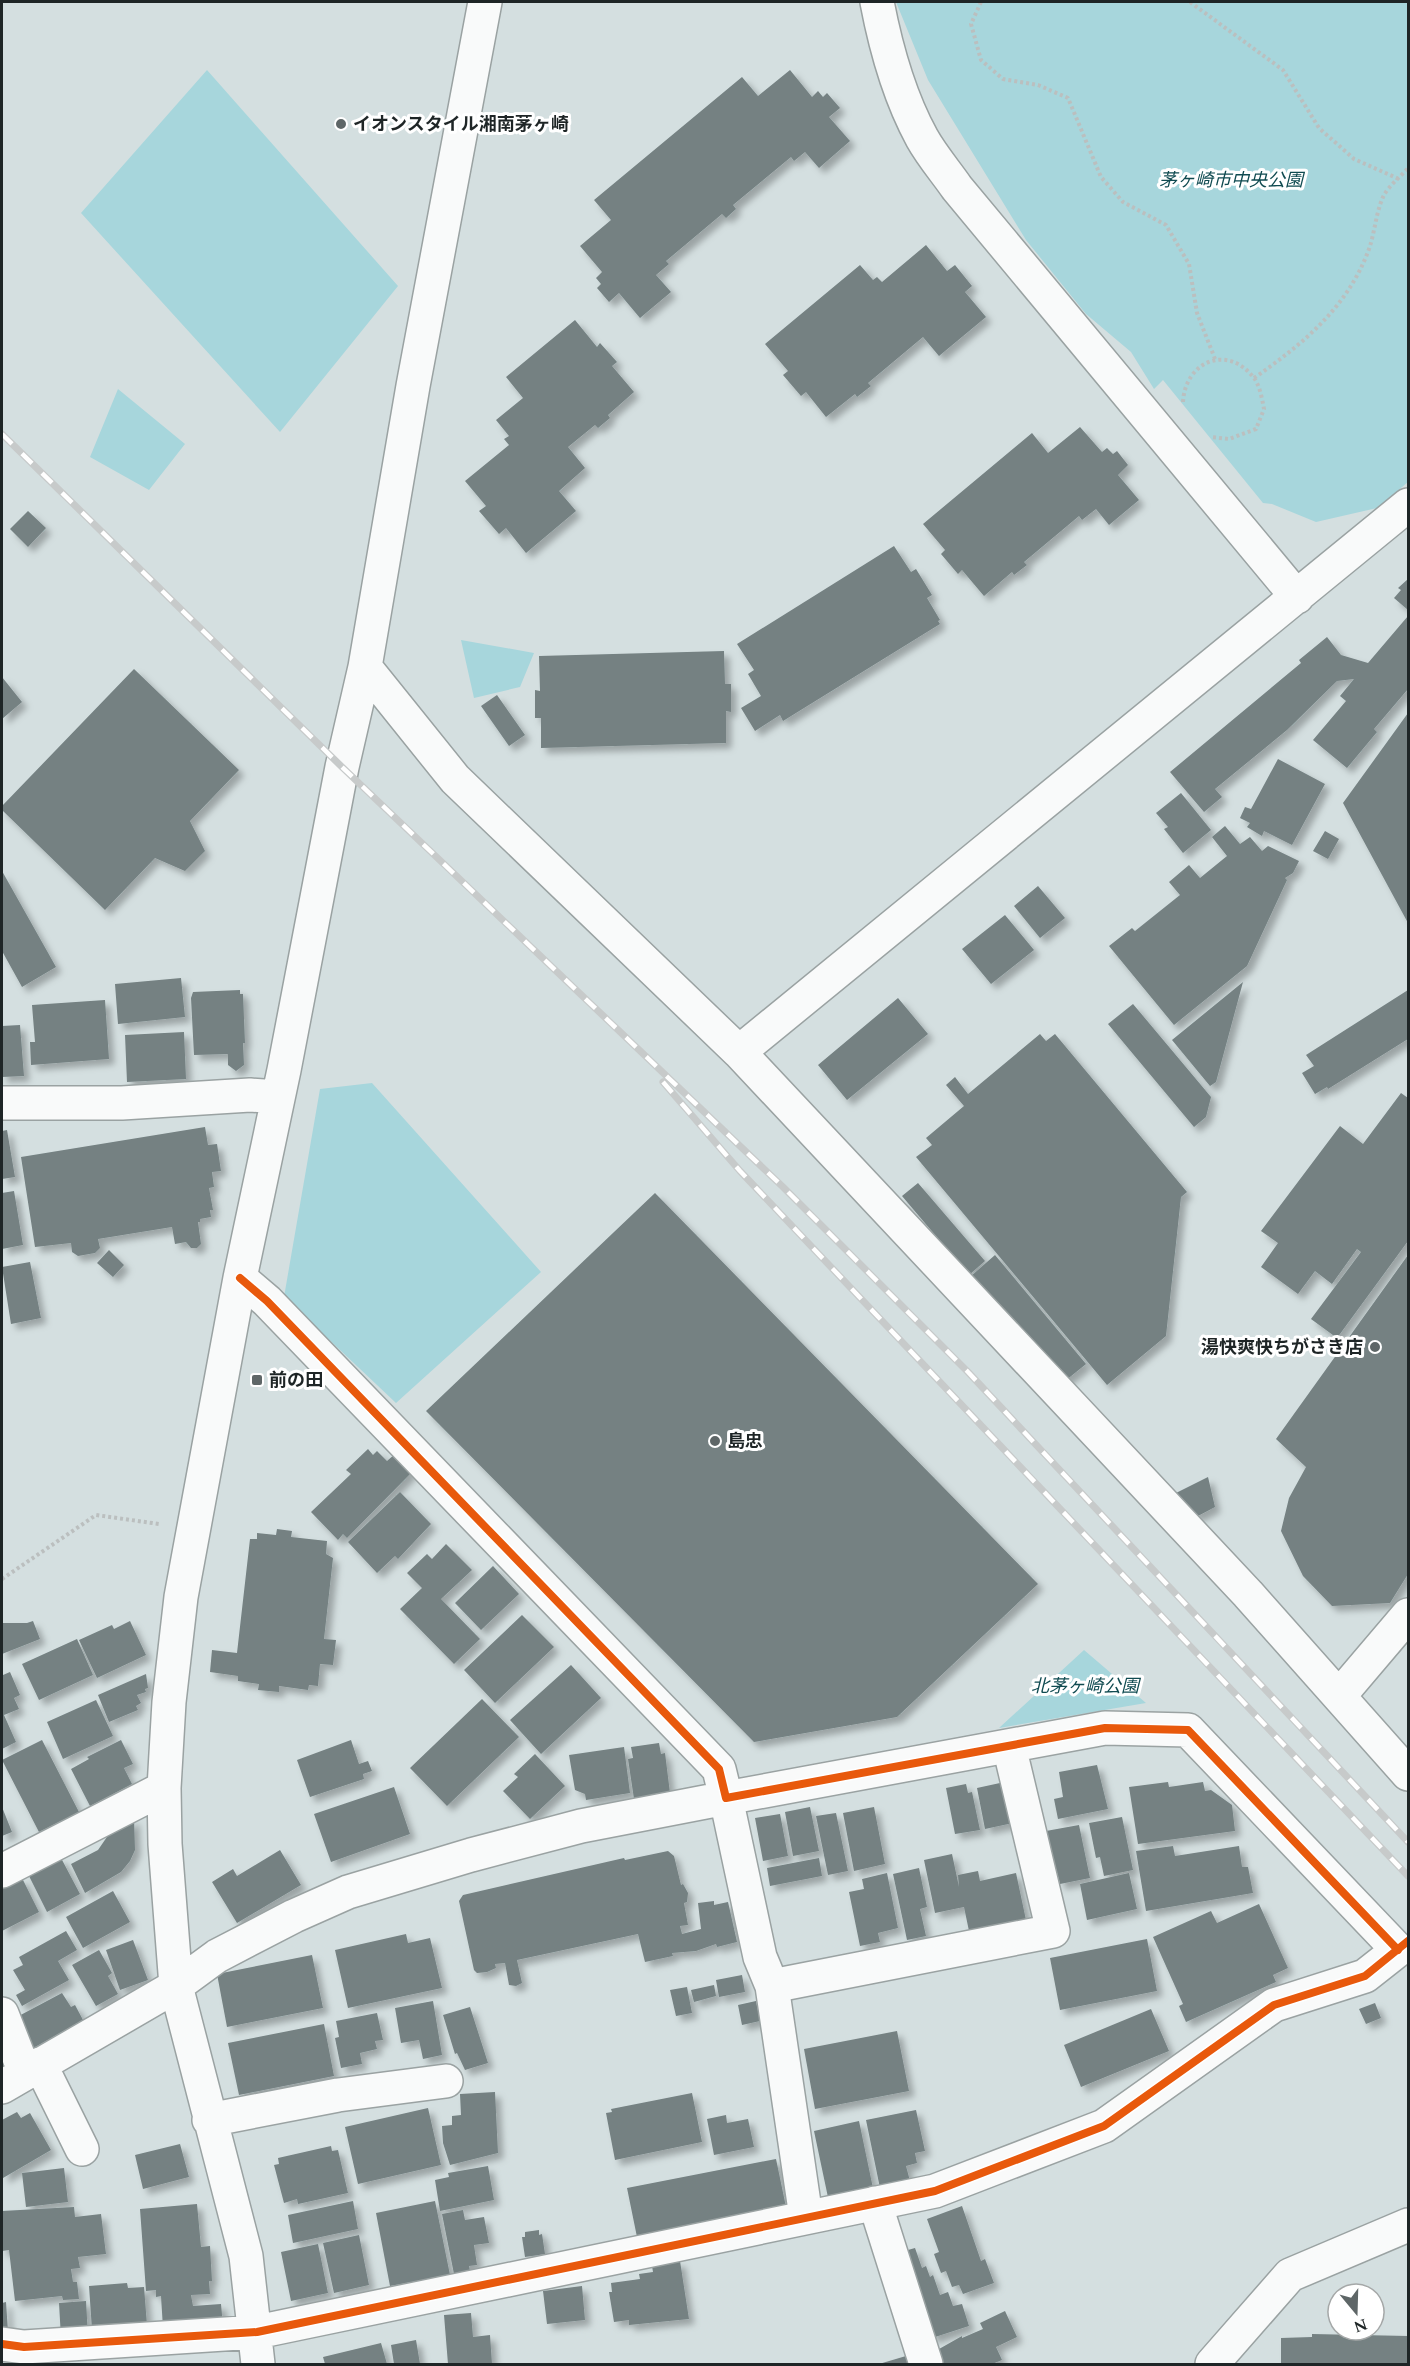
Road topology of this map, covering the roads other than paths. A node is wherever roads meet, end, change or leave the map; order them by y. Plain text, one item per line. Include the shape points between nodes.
1 (485, 2) edge
2 (877, 2) edge
3 (1408, 505) edge
4 (1297, 597) junction
5 (365, 668) junction
6 (739, 1052) junction
7 (278, 1097) junction
8 (2, 1103) edge
9 (240, 1278) junction
10 (1408, 1615) edge
11 (1340, 1695) junction
12 (1009, 1746) junction
13 (1408, 1774) edge
14 (164, 1788) junction
15 (726, 1798) junction
16 (2, 1872) edge
17 (176, 1986) junction
18 (772, 1986) junction
19 (2, 2014) edge
20 (22, 2075) edge
21 (446, 2081) dead end
22 (210, 2120) junction
23 (82, 2149) dead end
24 (875, 2203) junction
25 (806, 2217) junction
26 (1408, 2225) edge
27 (256, 2331) junction
28 (2, 2344) edge
29 (258, 2364) edge
30 (926, 2364) edge
31 (1212, 2364) edge

1 - 5 street
2 - 4 street via 884,40 902,96 930,149 957,188
3 - 4 street
4 - 6 street
5 - 6 street via 455,779
5 - 7 street
6 - 11 street
7 - 8 street
7 - 9 street
9 - 14 street via 182,1597 169,1702
9 - 15 street via 267,1301 719,1769
10 - 11 street
11 - 13 street
12 - 15 street
12 - 18 street via 1053,1930
12 - 24 street via 1105,1728 1188,1730 1398,1950 1365,1976 1274,2005 1104,2126 935,2191
14 - 16 street
14 - 17 street via 168,1906
15 - 17 street via 581,1826 348,1892 218,1956
15 - 18 street via 760,1957
17 - 20 street
17 - 22 street
18 - 25 street
19 - 20 street
20 - 23 street
21 - 22 street via 338,2095
22 - 27 street via 246,2256
24 - 25 street
24 - 30 street
25 - 27 street
26 - 31 street via 1290,2275
27 - 28 street via 24,2348
27 - 29 street

